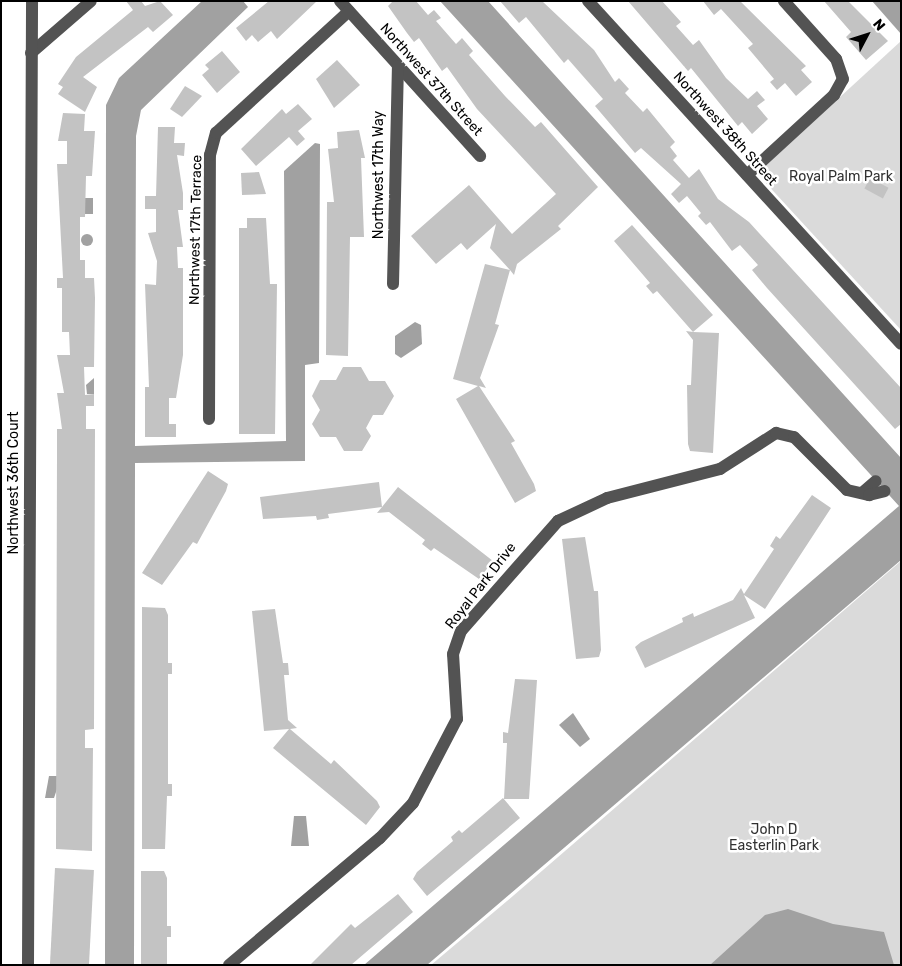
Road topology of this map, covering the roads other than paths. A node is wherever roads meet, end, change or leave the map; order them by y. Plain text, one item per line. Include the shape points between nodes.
1 (32, 1) edge
2 (91, 1) edge
3 (340, 1) edge
4 (588, 1) edge
5 (784, 1) edge
6 (349, 11) junction
7 (31, 53) junction
8 (398, 66) junction
9 (480, 156) dead end
10 (746, 175) junction
11 (393, 284) dead end
12 (901, 344) edge
13 (209, 419) dead end
14 (876, 481) dead end
15 (885, 491) dead end
16 (862, 494) junction
17 (28, 965) edge
18 (229, 965) edge

1 - 7 street, Northwest 36th Court
2 - 7 street
3 - 6 street, Northwest 37th Street
4 - 10 street, Northwest 38th Street
5 - 10 street via 836,59 843,79 834,95
6 - 8 street, Northwest 37th Street
6 - 13 street, Northwest 17th Terrace via 216,133 210,155
7 - 17 street, Northwest 36th Court
8 - 9 street, Northwest 37th Street
8 - 11 street, Northwest 17th Way
10 - 12 street, Northwest 38th Street
14 - 16 street
15 - 16 street
16 - 18 street, Royal Park Drive via 841,485 794,436 776,433 720,469 607,498 578,508 558,522 461,631 453,654 457,719 413,803 380,838

